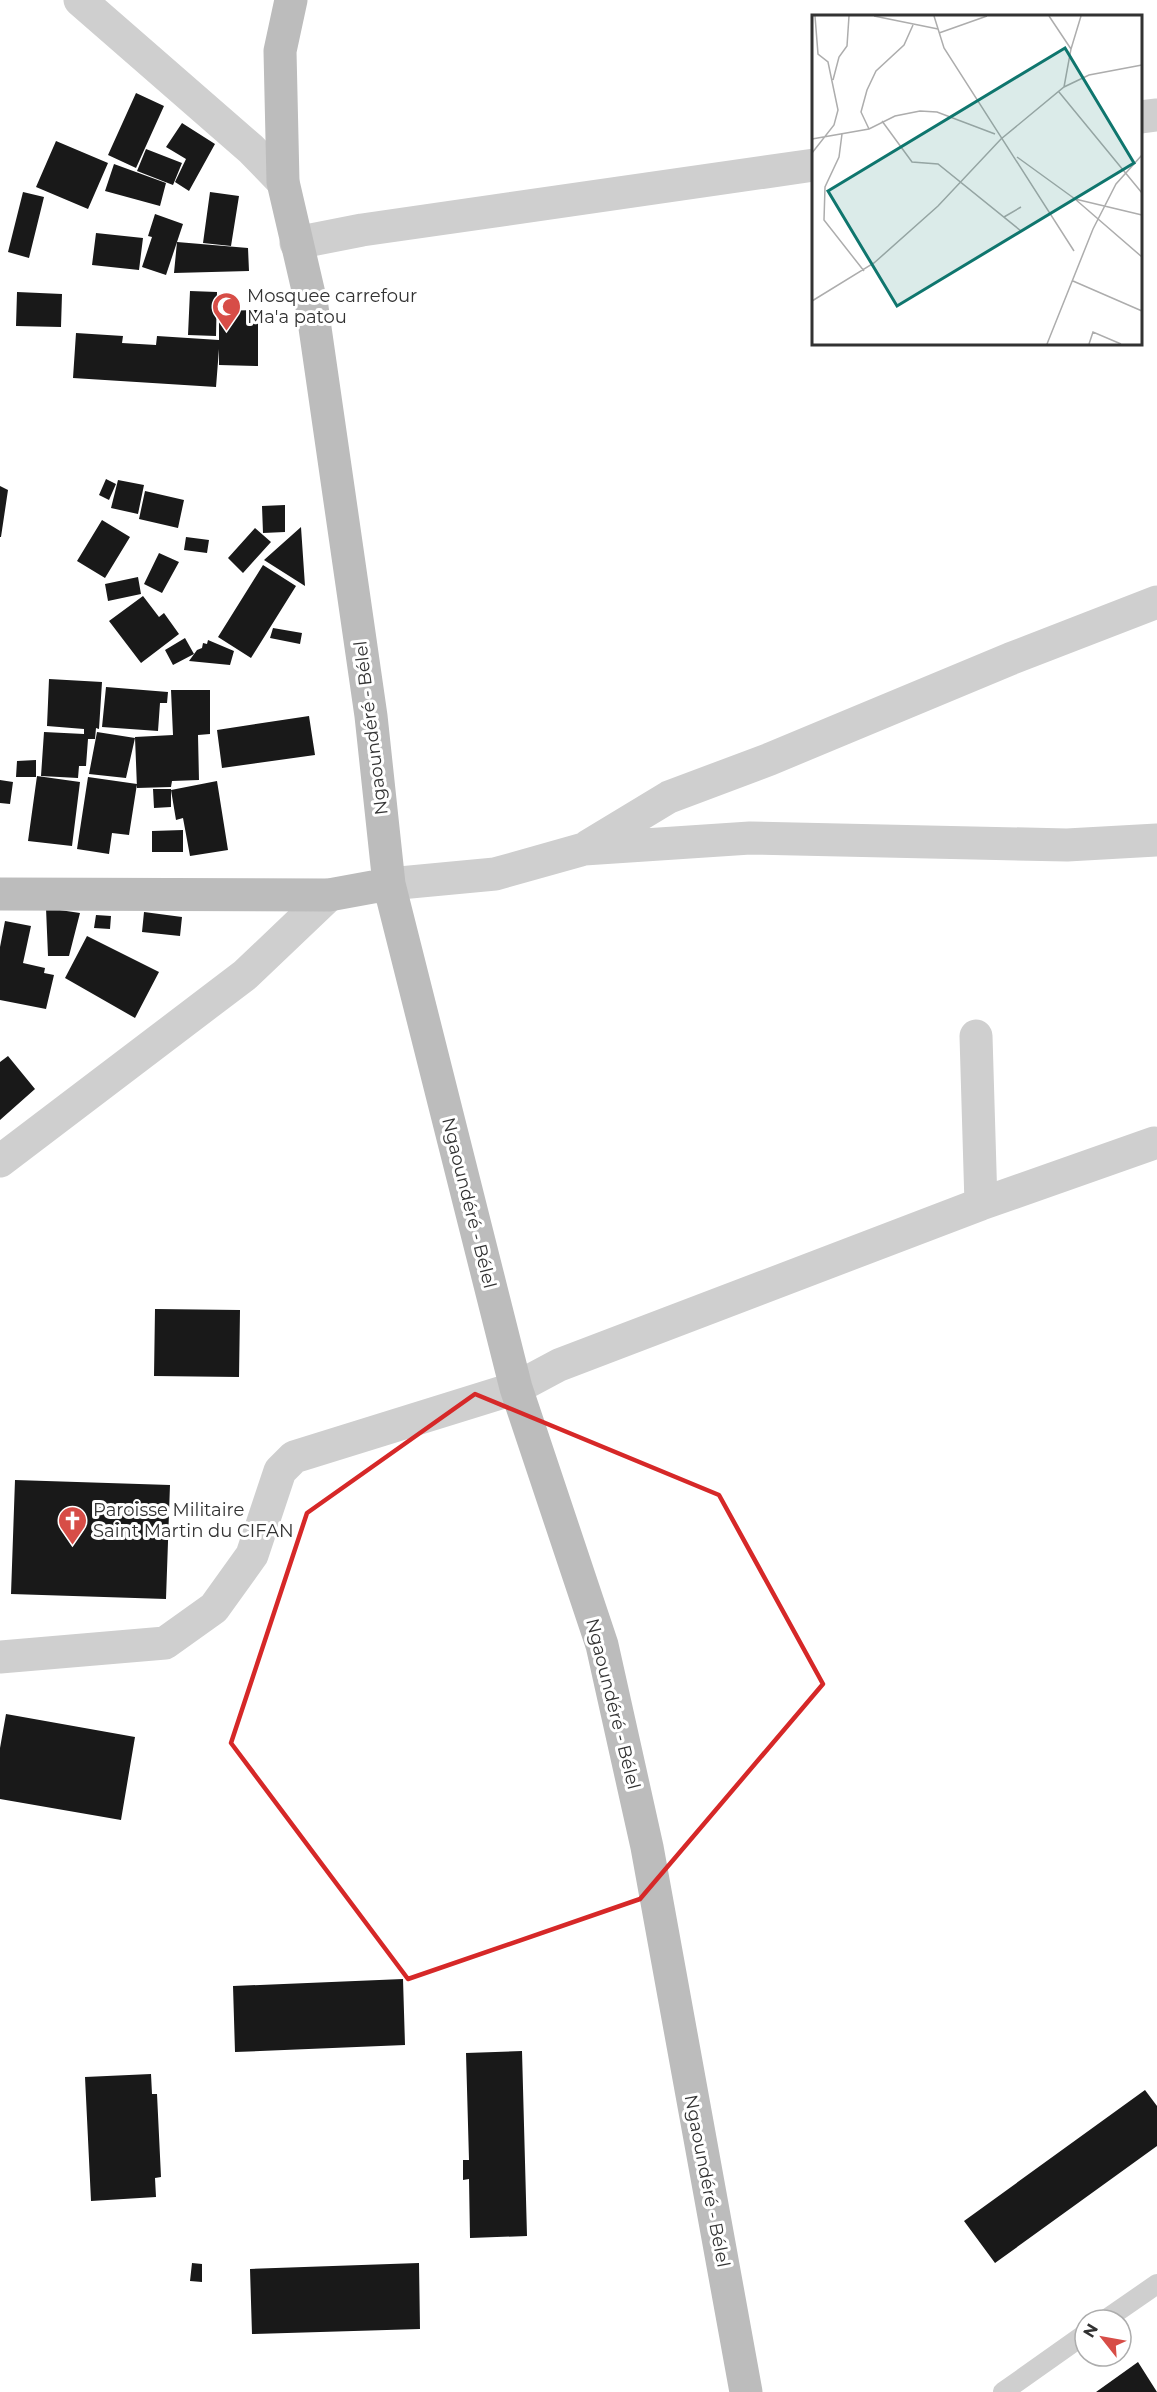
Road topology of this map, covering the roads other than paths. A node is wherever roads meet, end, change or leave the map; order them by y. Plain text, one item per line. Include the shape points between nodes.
1 (80, 0) edge
2 (291, 0) edge
3 (1157, 115) edge
4 (1142, 117) edge
5 (812, 165) edge
6 (283, 182) junction
7 (296, 243) junction
8 (1157, 602) edge
9 (1157, 840) edge
10 (584, 849) junction
11 (388, 884) junction
12 (0, 894) edge
13 (329, 895) junction
14 (976, 1036) dead end
15 (1154, 1143) dead end
16 (0, 1161) edge
17 (981, 1204) junction
18 (516, 1388) junction
19 (0, 1657) edge
20 (1157, 2284) edge
21 (1122, 2308) edge
22 (1073, 2342) edge
23 (746, 2392) edge
24 (1003, 2392) edge

1 - 6 street via 251,149
2 - 6 main road, Ngaoundéré - Bélel via 280,51
3 - 4 street
5 - 7 street via 374,228
6 - 7 main road, Ngaoundéré - Bélel
7 - 11 main road, Ngaoundéré - Bélel via 312,308 372,716
8 - 10 street via 669,797
9 - 10 street via 1067,845 750,838
10 - 11 street via 495,874
11 - 13 main road
11 - 18 main road, Ngaoundéré - Bélel
12 - 13 main road
13 - 16 street via 245,975
14 - 17 street
15 - 17 street
17 - 18 street via 559,1365
18 - 19 street via 287,1462 280,1471 252,1555 214,1608 165,1643
18 - 23 main road, Ngaoundéré - Bélel via 602,1645 646,1847
20 - 21 lane
22 - 24 lane

